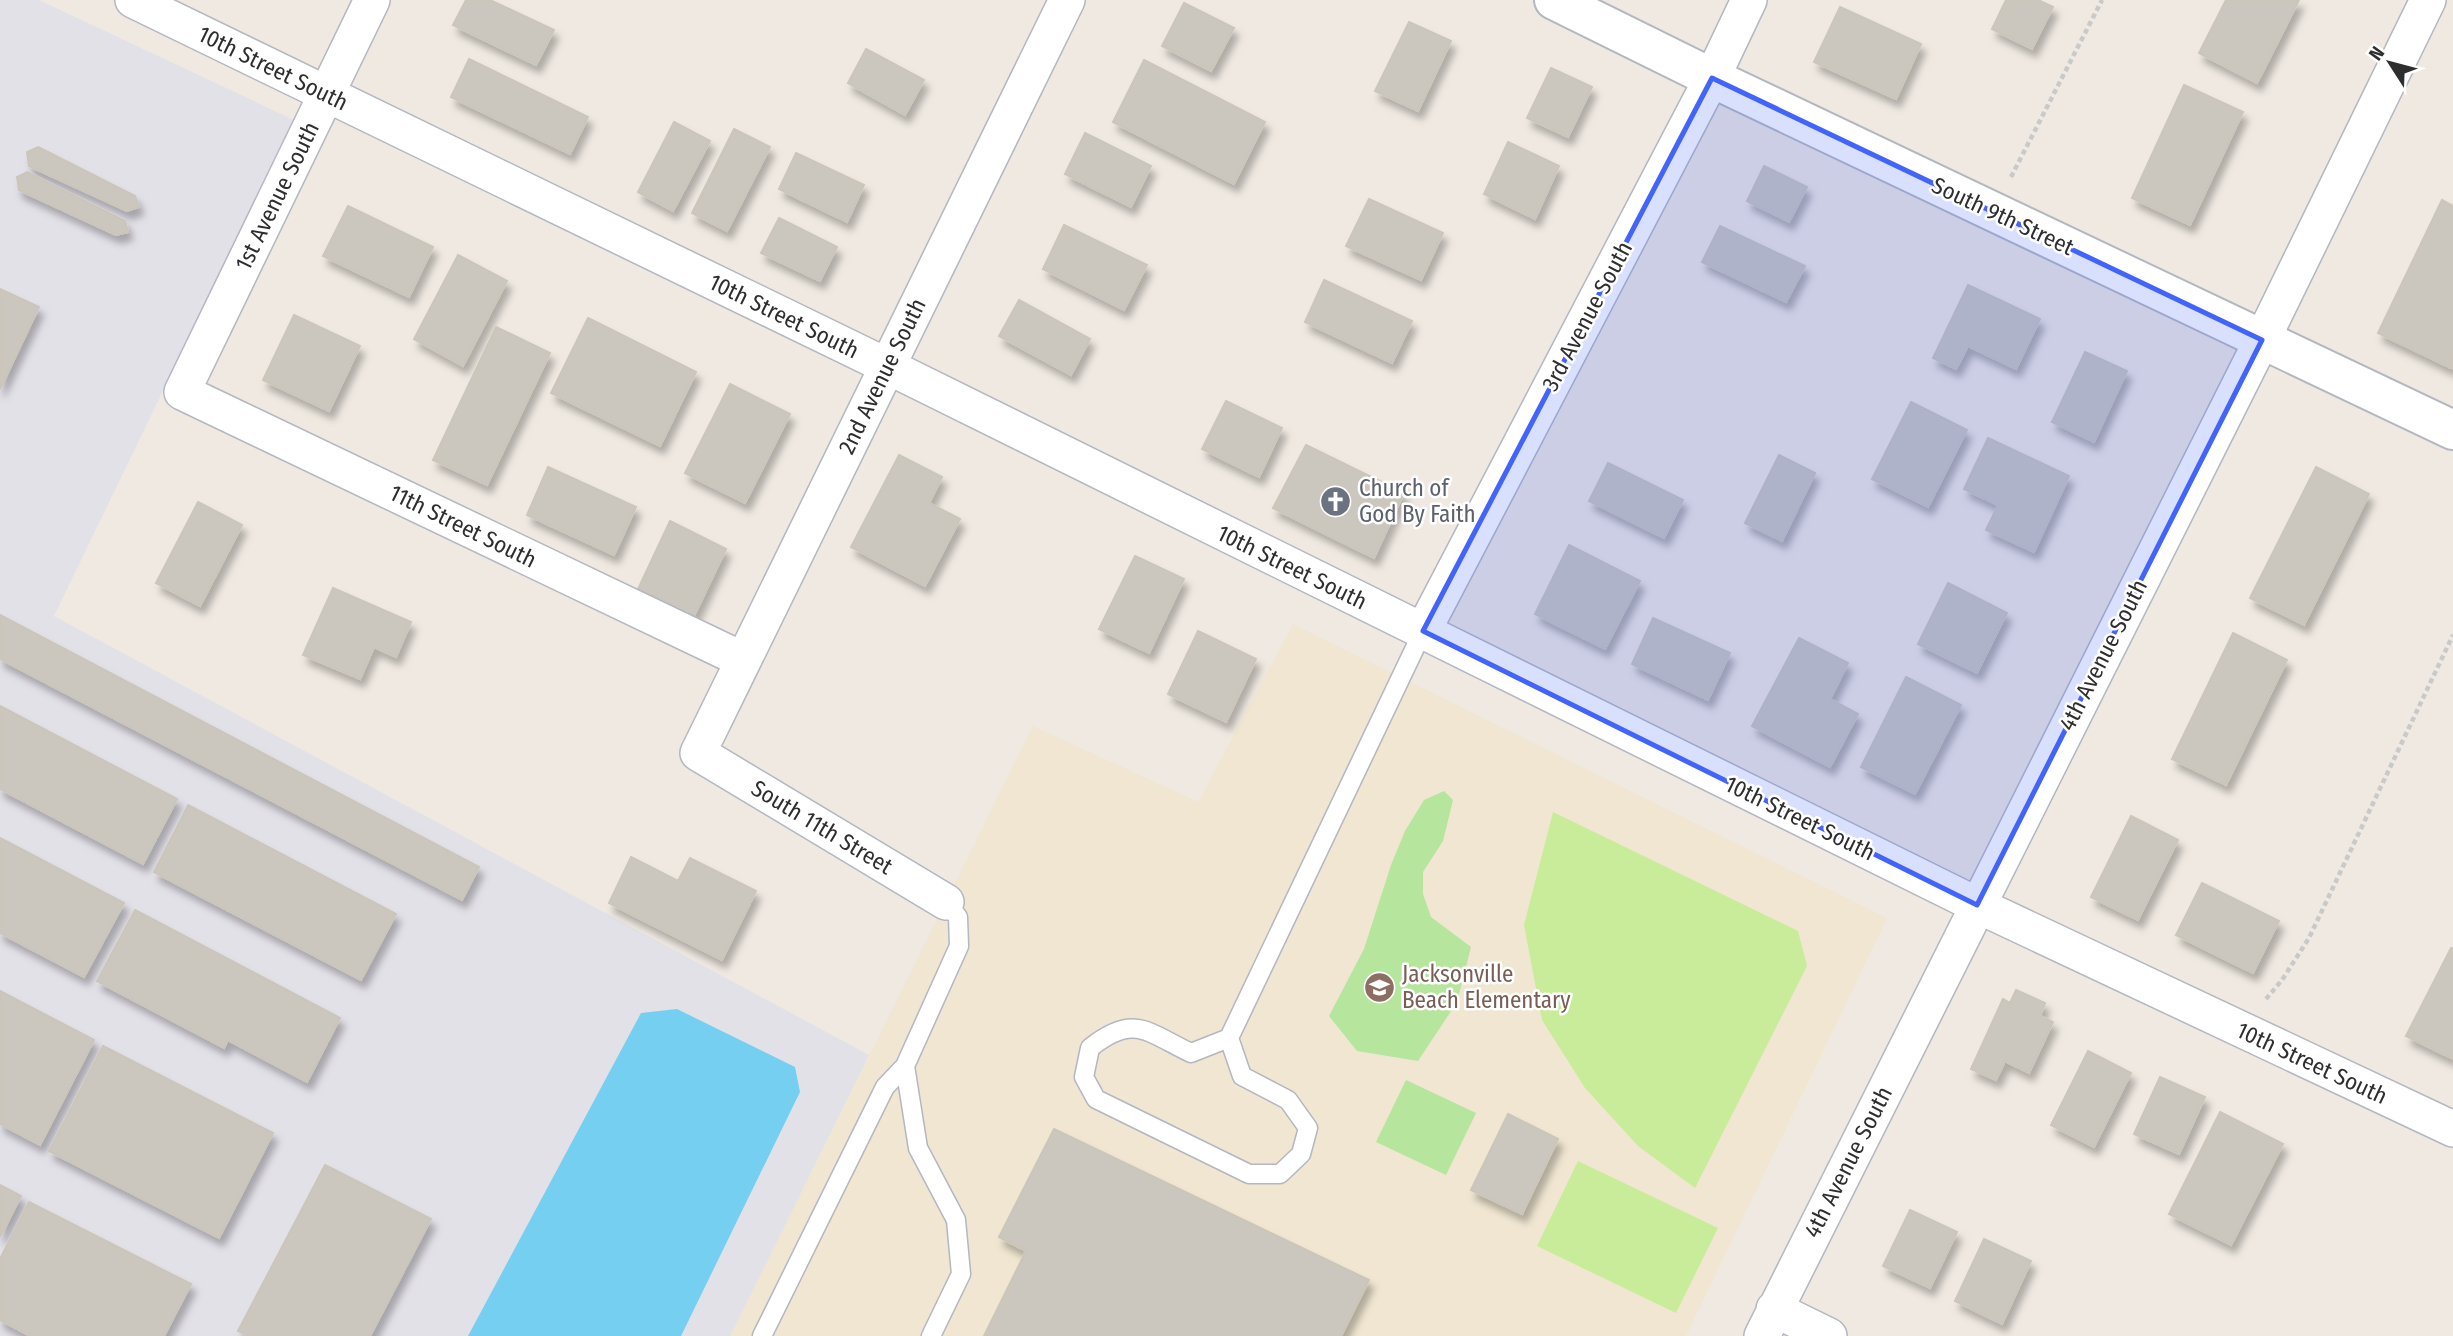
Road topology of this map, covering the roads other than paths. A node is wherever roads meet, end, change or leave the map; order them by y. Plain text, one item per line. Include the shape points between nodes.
1 (133, 0) edge
2 (372, 0) edge
3 (1067, 0) edge
4 (1554, 0) edge
5 (1749, 0) edge
6 (2428, 0) edge
7 (1712, 78) junction
8 (327, 94) junction
9 (2262, 340) junction
10 (887, 366) junction
11 (183, 392) joint
12 (2453, 430) edge
13 (1423, 631) junction
14 (743, 660) junction
15 (698, 753) joint
16 (946, 902) joint
17 (1977, 905) junction
18 (1229, 1038) junction
19 (905, 1066) junction
20 (2453, 1129) edge
21 (1768, 1323) edge
22 (762, 1336) edge
23 (931, 1336) edge
24 (1829, 1336) edge

1 - 8 street, 10th Street South
2 - 8 street, 1st Avenue South
3 - 10 street, 2nd Avenue South
4 - 7 street, South 9th Street
5 - 7 street, 3rd Avenue South
6 - 9 street, 4th Avenue South
7 - 9 street, South 9th Street
7 - 13 street, 3rd Avenue South
8 - 10 street, 10th Street South
8 - 11 street, 1st Avenue South
9 - 12 street, South 9th Street
9 - 17 street, 4th Avenue South
10 - 13 street, 10th Street South
10 - 14 street, 2nd Avenue South
11 - 14 street, 11th Street South
13 - 17 street, 10th Street South
13 - 18 lane
14 - 15 street, 2nd Avenue South
15 - 16 street, South 11th Street
16 - 19 lane via 958,917 959,946
17 - 20 street, 10th Street South
17 - 21 street, 4th Avenue South
18 - 18 lane via 1191,1054 1138,1027 1111,1032 1090,1048 1084,1077 1096,1100 1249,1174 1280,1174 1301,1154 1308,1128 1288,1100 1242,1076
19 - 22 lane via 885,1087
19 - 23 lane via 918,1148 956,1220 961,1274
21 - 24 street

